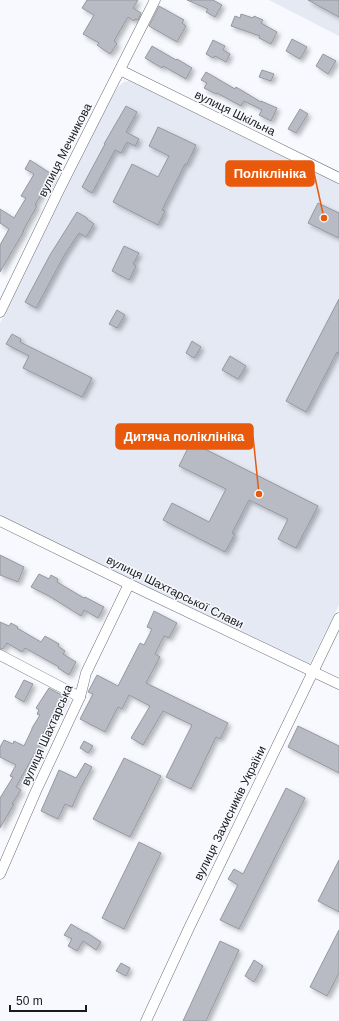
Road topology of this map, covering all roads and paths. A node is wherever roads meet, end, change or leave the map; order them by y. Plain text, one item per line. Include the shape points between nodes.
1 (155, 0) edge
2 (120, 70) junction
3 (339, 178) edge
4 (0, 312) edge
5 (0, 521) edge
6 (129, 584) junction
7 (339, 618) edge
8 (0, 655) edge
9 (313, 671) junction
10 (339, 684) edge
11 (80, 697) junction
12 (0, 874) edge
13 (146, 1021) edge

1 - 2 street, вулиця Мечникова
2 - 3 street, вулиця Шкільна
2 - 4 street, вулиця Мечникова
5 - 6 street, вулиця Шахтарської Слави
6 - 9 street, вулиця Шахтарської Слави
6 - 11 street, вулиця Шахтарська via 86,673
7 - 9 street, вулиця Захисників України
8 - 11 street
9 - 10 street, вулиця Шахтарської Слави
9 - 13 street, вулиця Захисників України
11 - 12 street, вулиця Шахтарська

